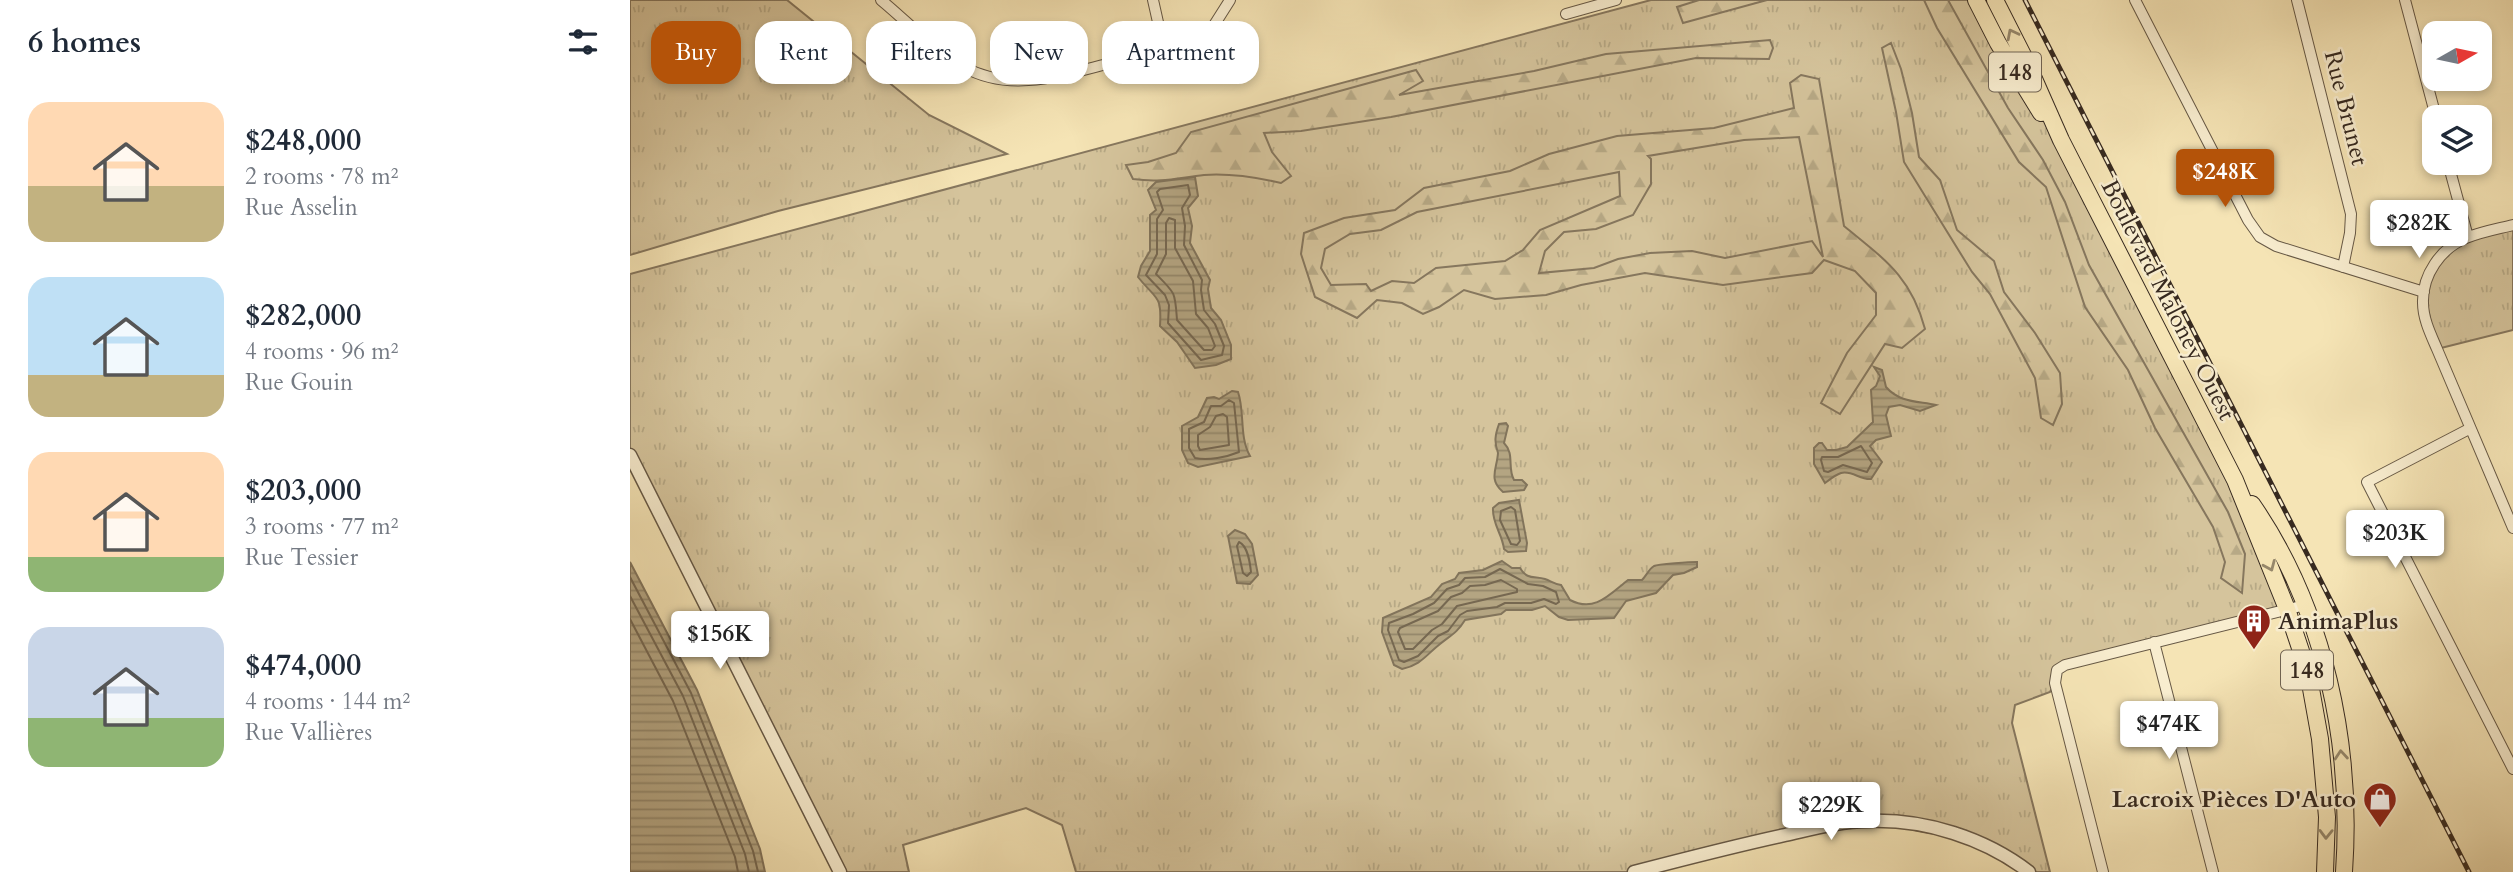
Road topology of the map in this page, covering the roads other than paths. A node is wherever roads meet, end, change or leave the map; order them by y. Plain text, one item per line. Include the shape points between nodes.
1 (881, 0) edge
2 (1153, 0) edge
3 (1230, 0) edge
4 (1616, 0) edge
5 (1976, 0) edge
6 (1995, 0) edge
7 (2134, 0) edge
8 (2297, 0) edge
9 (2405, 0) edge
10 (1566, 14) dead end
11 (1158, 21) edge
12 (1217, 21) edge
13 (1102, 65) edge
14 (2433, 105) edge
15 (2061, 140) junction
16 (2451, 175) edge
17 (2513, 225) edge
18 (2468, 237) junction
19 (2343, 267) junction
20 (2424, 292) junction
21 (2469, 429) junction
22 (630, 455) edge
23 (2235, 480) junction
24 (2513, 528) edge
25 (2305, 606) junction
26 (2287, 609) junction
27 (2154, 642) junction
28 (2513, 769) edge
29 (840, 872) edge
30 (1634, 872) edge
31 (2029, 872) edge
32 (2103, 872) edge
33 (2213, 872) edge
34 (2325, 872) edge
35 (2344, 872) edge

1 - 13 street via 962,67 997,79 1045,79
2 - 11 street
3 - 12 street
4 - 10 street
5 - 15 main road, Boulevard Maloney Ouest / 148 via 2034,104
15 -> 6 main road, Boulevard Maloney Ouest / 148
7 - 19 street via 2254,229 2267,242
8 - 19 street, Rue Brunet via 2351,214
9 - 14 street
15 - 23 main road, Boulevard Maloney Ouest / 148
16 - 18 street
17 - 18 street
18 - 20 street via 2437,260
19 - 20 street
20 - 21 street via 2427,324
21 - 24 street
21 - 28 street via 2367,482
22 - 29 street
23 - 25 main road, Boulevard Maloney Ouest / 148 via 2263,520
23 -> 26 main road, Boulevard Maloney Ouest / 148
25 - 26 street
35 -> 25 main road, Boulevard Maloney Ouest / 148 via 2339,737 2326,671
26 - 27 street
26 -> 34 main road, Boulevard Maloney Ouest / 148 via 2308,672 2320,739 2327,817
27 - 32 street via 2065,664 2055,674
27 - 33 street
30 - 31 street via 1818,827 1882,820 1951,832 1990,848

